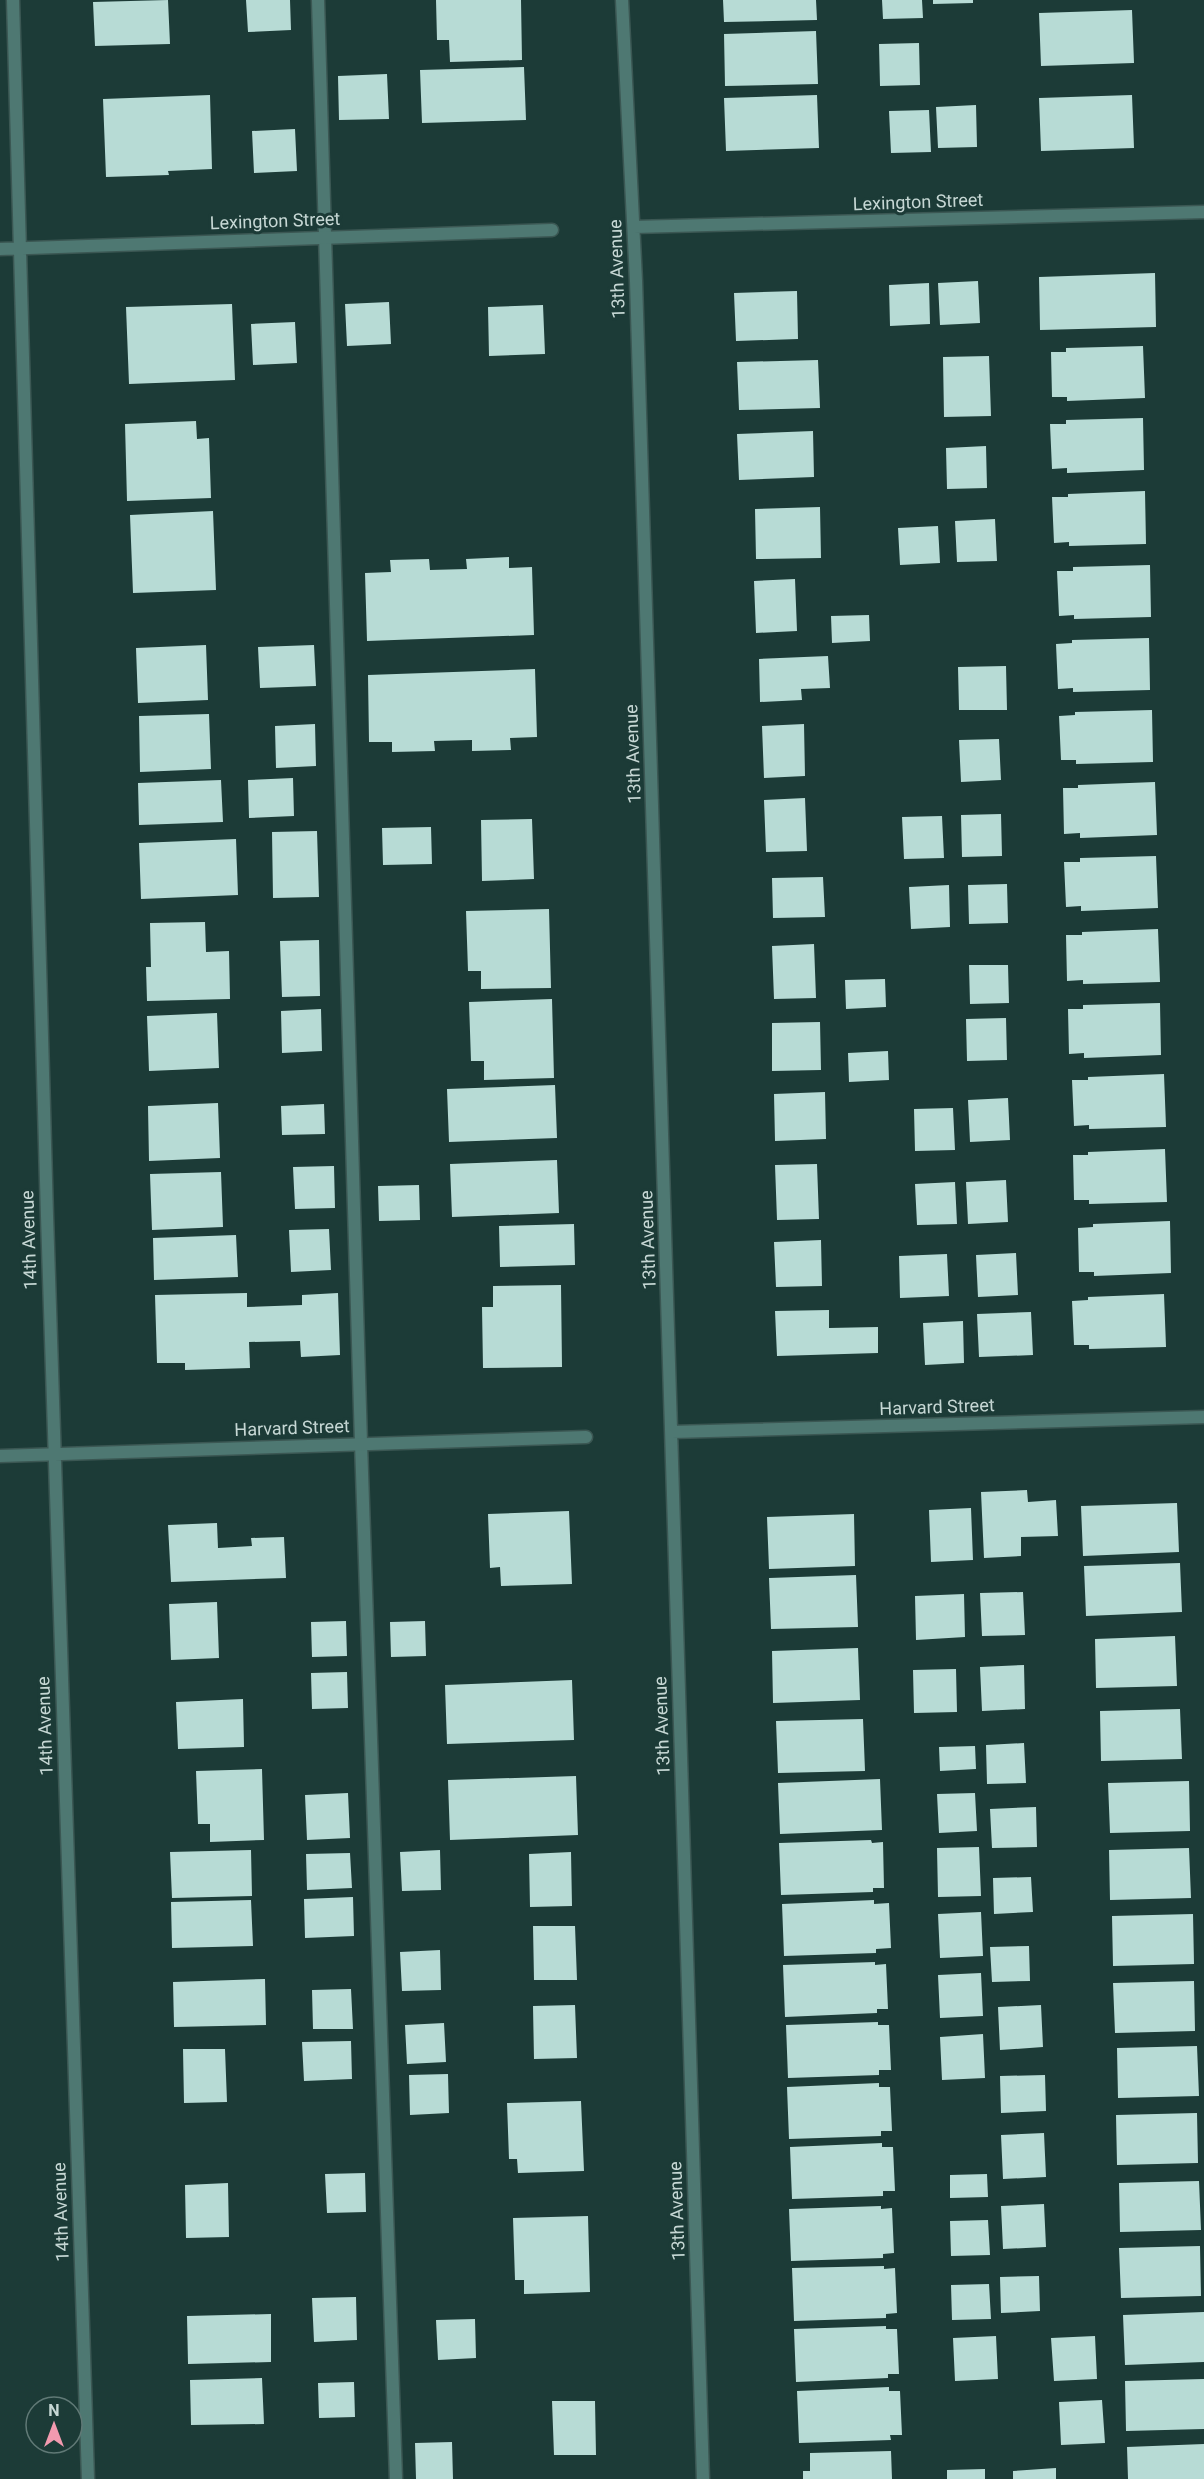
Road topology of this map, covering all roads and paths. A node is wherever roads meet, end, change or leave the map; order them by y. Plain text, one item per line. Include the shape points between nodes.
1 (14, 0) edge
2 (318, 0) edge
3 (622, 0) edge
4 (1204, 212) edge
5 (634, 227) junction
6 (552, 230) dead end
7 (326, 237) junction
8 (0, 249) edge
9 (18, 249) junction
10 (1204, 1417) edge
11 (672, 1432) junction
12 (586, 1437) dead end
13 (361, 1443) junction
14 (54, 1454) junction
15 (0, 1456) edge
16 (88, 2479) edge
17 (396, 2479) edge
18 (703, 2479) edge

1 - 9 street, 14th Avenue
2 - 7 street
3 - 5 street, 13th Avenue
4 - 5 street, Lexington Street
5 - 11 street, 13th Avenue
6 - 7 street, Lexington Street
7 - 9 street, Lexington Street
7 - 13 street
8 - 9 street, Lexington Street
9 - 14 street, 14th Avenue
10 - 11 street, Harvard Street
11 - 18 street, 13th Avenue
12 - 13 street, Harvard Street
13 - 14 street, Harvard Street
13 - 17 street
14 - 15 street, Harvard Street
14 - 16 street, 14th Avenue

